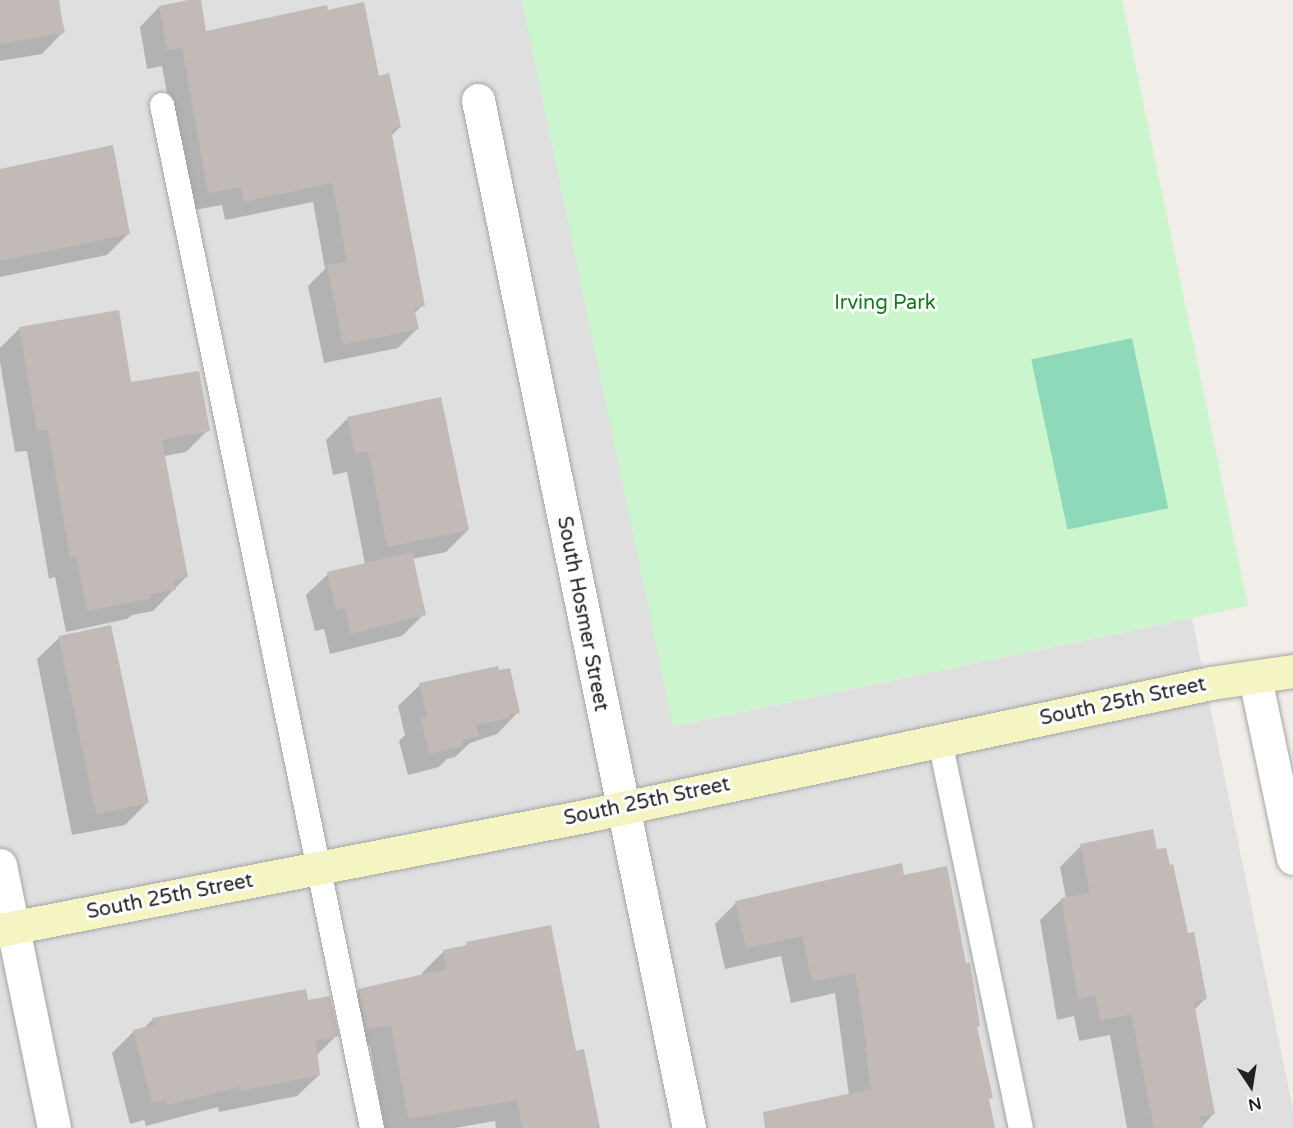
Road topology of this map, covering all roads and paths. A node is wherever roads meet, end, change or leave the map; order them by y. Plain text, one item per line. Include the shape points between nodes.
1 (478, 100) dead end
2 (162, 105) dead end
3 (1293, 670) edge
4 (1255, 678) junction
5 (940, 741) junction
6 (621, 808) junction
7 (1293, 858) edge
8 (0, 865) edge
9 (318, 868) junction
10 (7, 929) edge
11 (54, 1128) edge
12 (372, 1128) edge
13 (689, 1128) edge
14 (1021, 1128) edge

1 - 6 street, South Hosmer Street
2 - 9 lane
3 - 4 street, South 25th Street
4 - 5 street, South 25th Street via 1211,683
4 - 7 street
5 - 6 street, South 25th Street
5 - 14 lane
6 - 9 street, South 25th Street
6 - 13 street, South Hosmer Street
8 - 10 street
9 - 10 street, South 25th Street
9 - 12 lane
10 - 11 street

